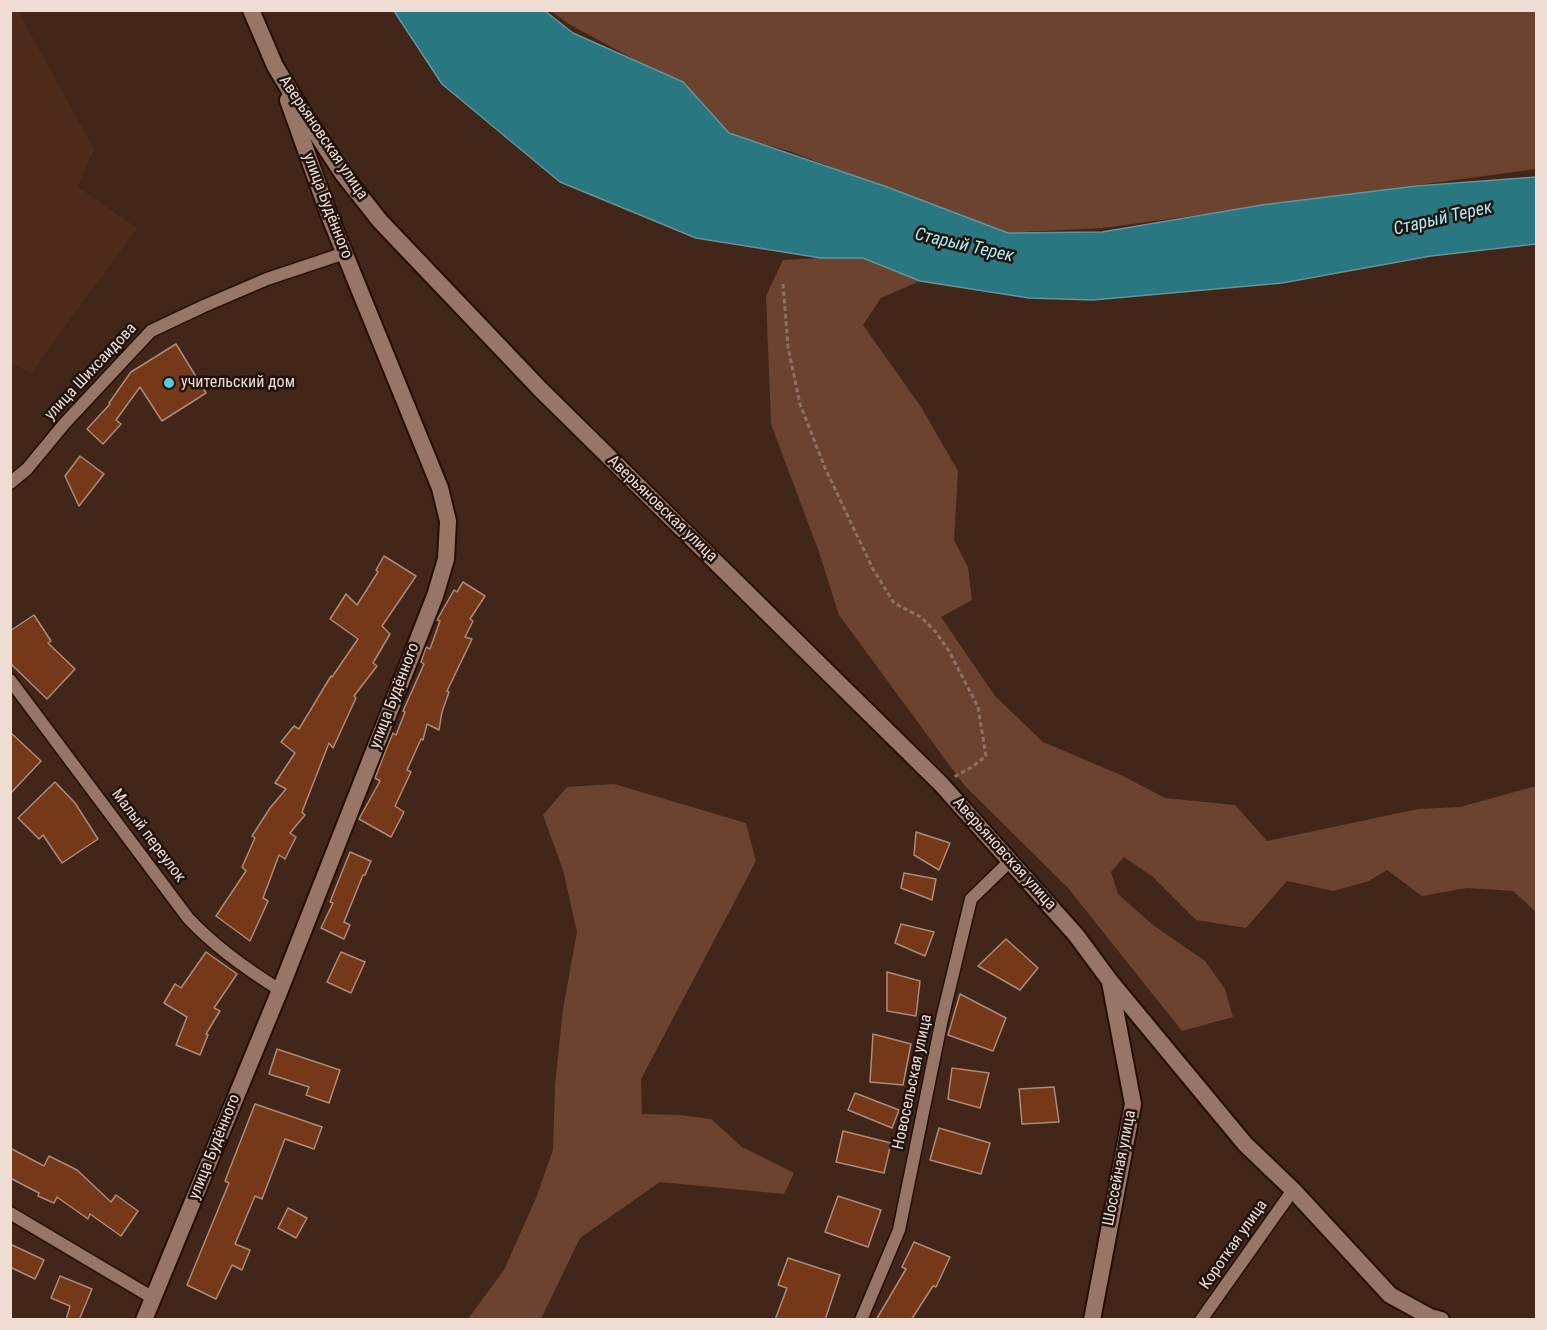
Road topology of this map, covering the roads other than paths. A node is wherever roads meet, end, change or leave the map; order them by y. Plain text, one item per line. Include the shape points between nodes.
1 (250, 10) edge
2 (275, 66) junction
3 (345, 253) junction
4 (10, 483) edge
5 (10, 680) edge
6 (1010, 861) junction
7 (1110, 981) junction
8 (280, 990) junction
9 (1293, 1190) junction
10 (10, 1213) edge
11 (153, 1298) junction
12 (144, 1320) edge
13 (861, 1320) edge
14 (1092, 1320) edge
15 (1201, 1320) edge
16 (1441, 1320) edge

1 - 2 street, Аверьяновская улица
2 - 3 street, улица Будённого
2 - 6 street, Аверьяновская улица via 343,174 380,221 541,390 941,784
3 - 4 street, улица Шихсаидова via 267,279 151,331
3 - 8 street, улица Будённого via 440,488 448,521 446,559 435,596
5 - 8 street, Малый переулок via 188,918 209,941
6 - 7 street, Аверьяновская улица via 1076,935
6 - 13 street, Новосельская улица via 971,899 899,1230
7 - 9 street, Аверьяновская улица via 1245,1144
7 - 14 street, Шоссейная улица via 1133,1104
8 - 11 street, улица Будённого
9 - 15 street, Короткая улица
9 - 16 street, Аверьяновская улица via 1389,1295
10 - 11 street
11 - 12 street, улица Будённого

